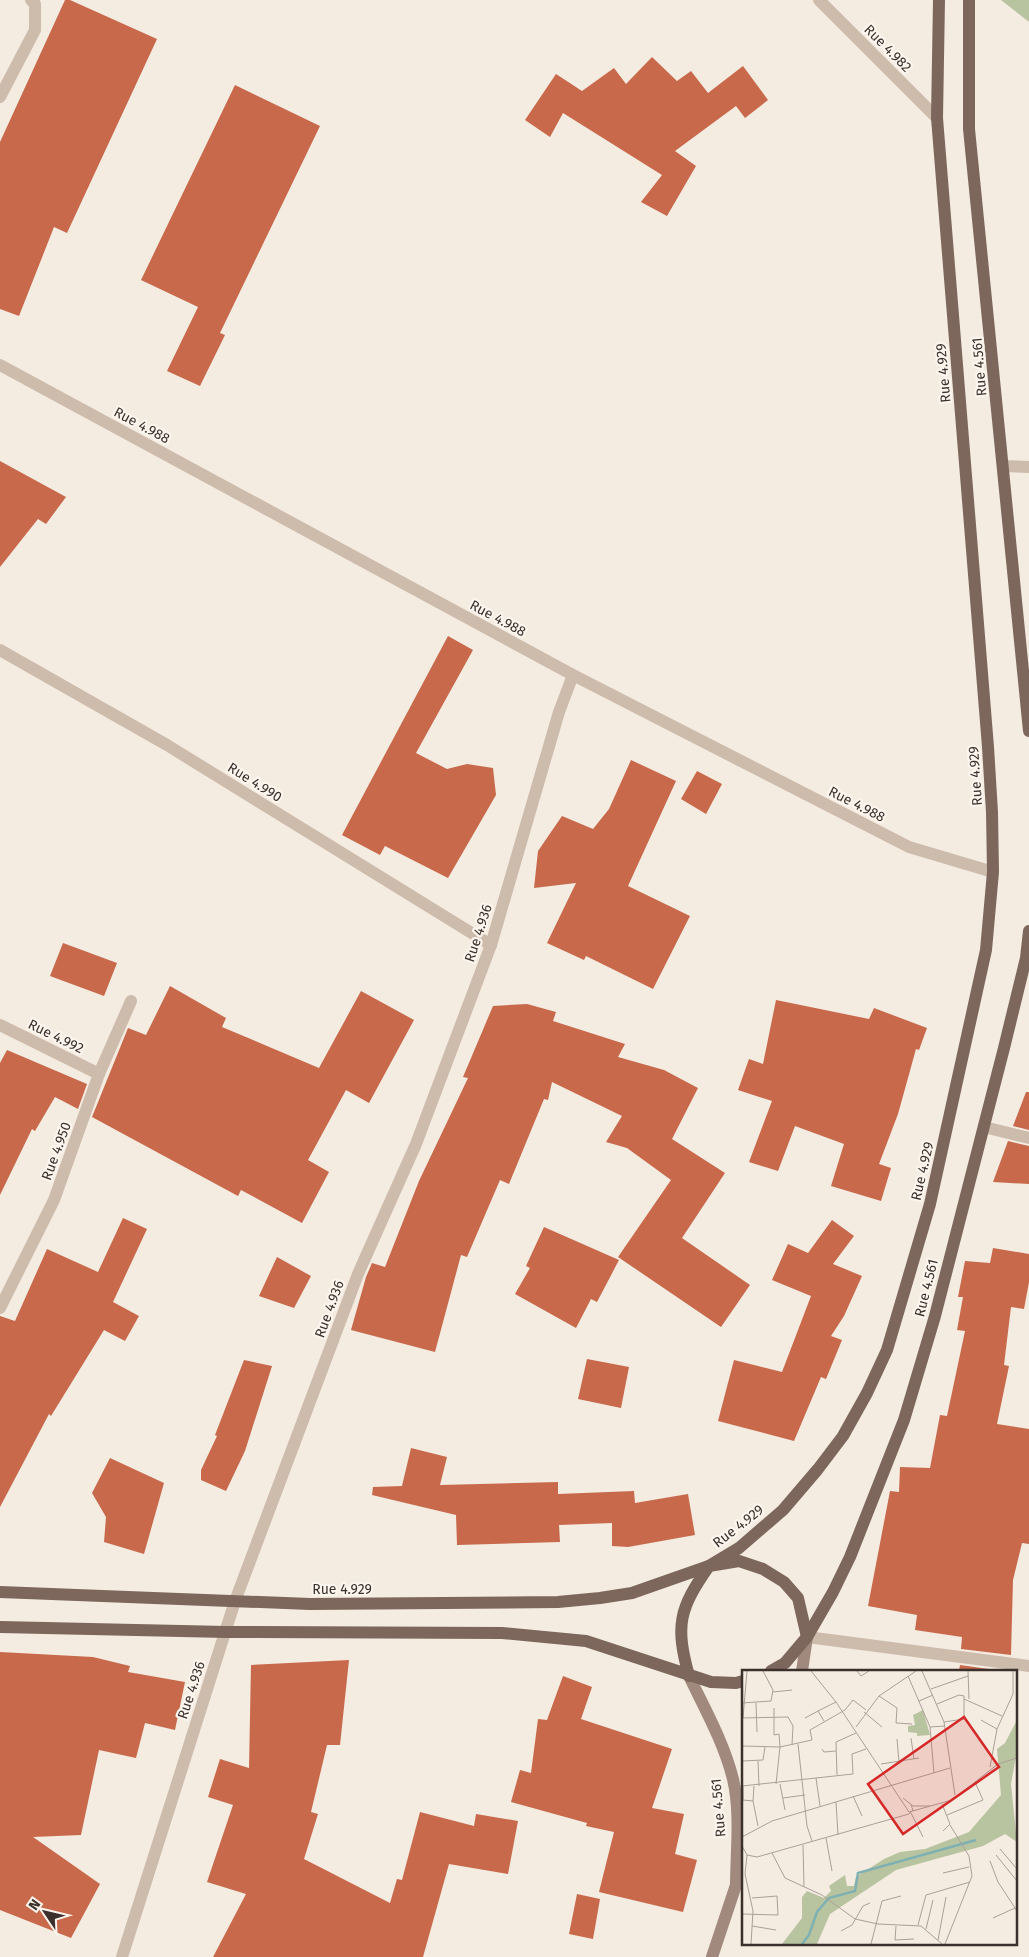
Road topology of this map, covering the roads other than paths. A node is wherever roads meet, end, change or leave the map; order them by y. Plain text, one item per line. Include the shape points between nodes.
1 (31, 0) edge
2 (818, 0) edge
3 (938, 0) edge
4 (969, 0) edge
5 (0, 97) edge
6 (937, 118) junction
7 (0, 365) edge
8 (1003, 466) junction
9 (1029, 466) edge
10 (0, 650) edge
11 (573, 675) junction
12 (1029, 731) edge
13 (993, 872) junction
14 (1029, 931) edge
15 (491, 945) junction
16 (131, 1001) dead end
17 (0, 1025) edge
18 (99, 1074) junction
19 (984, 1127) junction
20 (1029, 1138) edge
21 (0, 1308) edge
22 (709, 1566) junction
23 (0, 1592) edge
24 (235, 1601) junction
25 (0, 1627) edge
26 (226, 1632) junction
27 (807, 1637) junction
28 (1029, 1666) edge
29 (773, 1670) edge
30 (802, 1670) edge
31 (689, 1676) junction
32 (739, 1682) edge
33 (742, 1868) edge
34 (736, 1886) junction
35 (122, 1957) edge
36 (712, 1957) edge

1 - 5 street via 35,30
2 - 6 street, Rue 4.982
3 - 6 main road, Rue 4.929
4 - 8 main road, Rue 4.561 via 969,128
6 - 13 main road, Rue 4.929 via 992,803
7 - 11 street, Rue 4.988
8 - 9 street
8 - 12 main road, Rue 4.561
10 - 15 street, Rue 4.990 via 167,746
11 - 13 street, Rue 4.988 via 909,847
11 - 15 street, Rue 4.936 via 559,712
13 - 22 main road, Rue 4.929 via 986,950 968,1035 930,1204 887,1350 843,1436 818,1469 783,1510 738,1548
14 - 19 main road, Rue 4.561 via 1026,958
15 - 24 street, Rue 4.936 via 416,1144 358,1274
16 - 18 street, Rue 4.950
17 - 18 street, Rue 4.992
18 - 21 street, Rue 4.950 via 54,1200
19 - 20 street
19 - 27 main road, Rue 4.561 via 935,1316 904,1420 850,1557
22 - 24 main road, Rue 4.929 via 632,1593 558,1602 310,1604
22 - 27 main road via 740,1561 763,1569 784,1582 798,1598
22 - 31 main road via 689,1595 682,1620 681,1646
23 - 24 main road, Rue 4.929
24 - 26 street, Rue 4.936
25 - 26 main road
26 - 31 main road via 502,1633 540,1636 586,1641
26 - 35 street, Rue 4.936
27 - 28 street
27 - 29 main road, Rue 4.561 via 784,1663
27 - 30 main road, Rue 4.561
31 - 32 main road via 711,1682
31 - 34 main road, Rue 4.561 via 733,1779
33 - 34 main road, Rue 4.561
34 - 36 main road, Rue 4.561

